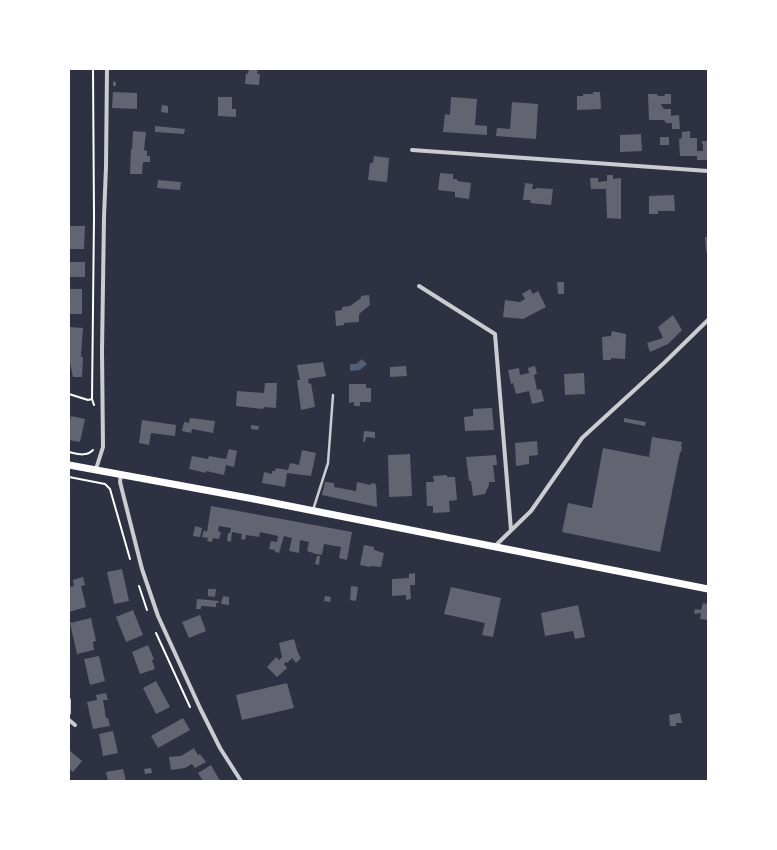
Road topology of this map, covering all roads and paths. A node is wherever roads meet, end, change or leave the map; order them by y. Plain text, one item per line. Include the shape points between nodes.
1 (93, 69) edge
2 (107, 69) edge
3 (412, 150) dead end
4 (708, 171) edge
5 (419, 286) dead end
6 (708, 320) edge
7 (69, 394) edge
8 (333, 395) dead end
9 (92, 399) junction
10 (94, 412) dead end
11 (94, 446) dead end
12 (69, 452) edge
13 (69, 465) edge
14 (96, 469) junction
15 (121, 474) junction
16 (69, 477) edge
17 (82, 479) dead end
18 (312, 511) junction
19 (511, 530) junction
20 (494, 546) junction
21 (708, 589) edge
22 (69, 700) edge
23 (69, 713) edge
24 (69, 720) edge
25 (75, 725) dead end
26 (241, 781) edge

1 - 9 path
2 - 14 street via 103,447
3 - 4 street
5 - 19 street via 495,334
6 - 19 street via 582,438 531,511
7 - 9 path
8 - 18 lane via 328,464
9 - 10 path
11 - 12 path via 90,453 80,455
13 - 14 main road
14 - 15 main road
15 - 18 main road
15 - 26 street via 120,482 142,568 158,616 217,741
16 - 17 path
18 - 20 main road
19 - 20 street
20 - 21 main road
22 - 23 street
24 - 25 street

